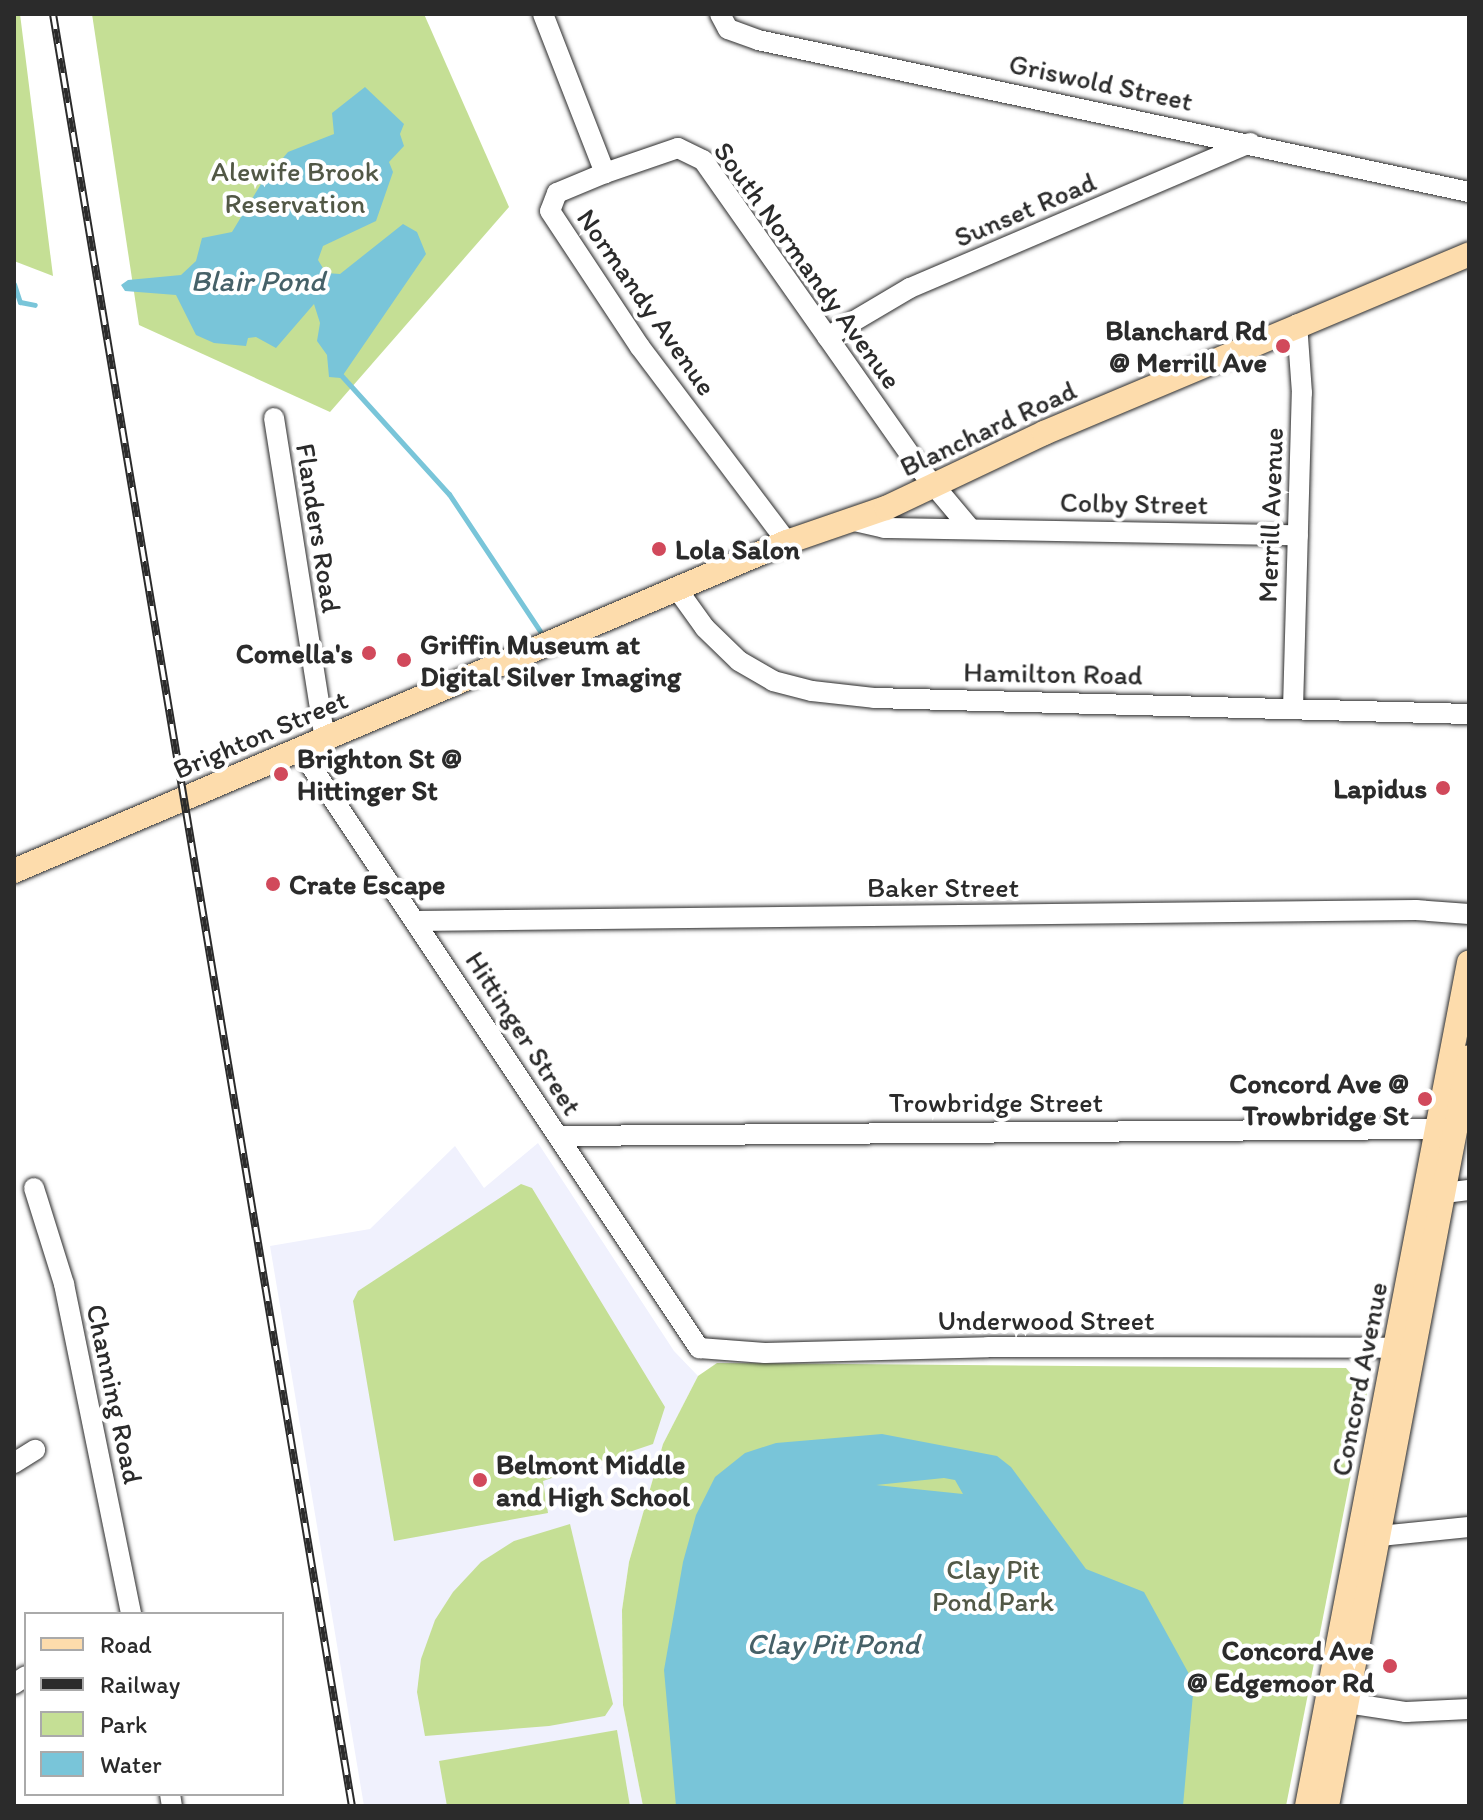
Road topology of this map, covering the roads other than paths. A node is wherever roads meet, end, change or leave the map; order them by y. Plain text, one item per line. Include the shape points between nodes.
1 (543, 14) edge
2 (722, 19) edge
3 (1250, 143) junction
4 (605, 173) junction
5 (1469, 192) edge
6 (1469, 254) edge
7 (1297, 324) junction
8 (827, 337) junction
9 (274, 418) dead end
10 (932, 485) junction
11 (850, 520) junction
12 (969, 527) junction
13 (1298, 535) junction
14 (787, 542) junction
15 (677, 589) junction
16 (529, 652) joint
17 (1293, 708) junction
18 (1469, 714) edge
19 (325, 741) junction
20 (301, 751) junction
21 (14, 871) edge
22 (1469, 914) edge
23 (416, 921) junction
24 (1469, 962) edge
25 (1464, 1004) edge
26 (1469, 1057) edge
27 (1444, 1128) junction
28 (559, 1136) junction
29 (34, 1188) dead end
30 (1469, 1190) edge
31 (1434, 1194) junction
32 (699, 1348) joint
33 (1404, 1350) junction
34 (35, 1450) dead end
35 (14, 1463) edge
36 (1469, 1527) edge
37 (1370, 1537) junction
38 (131, 1612) edge
39 (1338, 1701) junction
40 (1469, 1709) edge
41 (1307, 1806) edge
42 (1327, 1806) edge

1 - 4 street, Normandy Avenue
2 - 3 street, Griswold Street via 758,40
3 - 5 street, Griswold Street
3 - 8 street, Sunset Road via 910,288
4 - 8 street, South Normandy Avenue via 678,148 692,152
4 - 14 street, Normandy Avenue via 551,200 559,231
6 - 7 main road, Blanchard Road
7 - 10 main road, Blanchard Road
7 - 13 street, Merrill Avenue via 1302,393
8 - 10 street, South Normandy Avenue
9 - 19 street, Flanders Road
10 - 11 main road, Blanchard Road
10 - 12 street
11 - 12 street, Colby Street via 884,528
11 - 14 main road, Blanchard Road
12 - 13 street, Colby Street
13 - 17 street, Merrill Avenue
14 - 15 main road, Blanchard Road
15 - 16 main road, Blanchard Road
15 - 17 street, Hamilton Road via 705,628 739,661 773,681 812,691 874,698
16 - 19 main road, Brighton Street
17 - 18 street, Hamilton Road
19 - 20 main road, Brighton Street
20 - 21 main road, Brighton Street
20 - 23 street, Hittinger Street
22 - 23 street, Baker Street via 1416,910
23 - 28 street, Hittinger Street
24 - 25 main road, Concord Avenue
25 - 27 main road, Concord Avenue
26 - 27 main road, Concord Avenue
27 - 28 street, Trowbridge Street
27 - 31 main road, Concord Avenue
28 - 32 street, Hittinger Street
29 - 38 street, Channing Road via 64,1284
30 - 31 street
31 - 33 main road, Concord Avenue
32 - 33 street, Underwood Street via 765,1353 988,1347
33 - 37 main road, Concord Avenue
34 - 35 street
36 - 37 street
37 - 39 main road, Concord Avenue
39 - 40 street via 1406,1712
39 - 41 main road, Concord Avenue
39 - 42 main road, Concord Avenue

